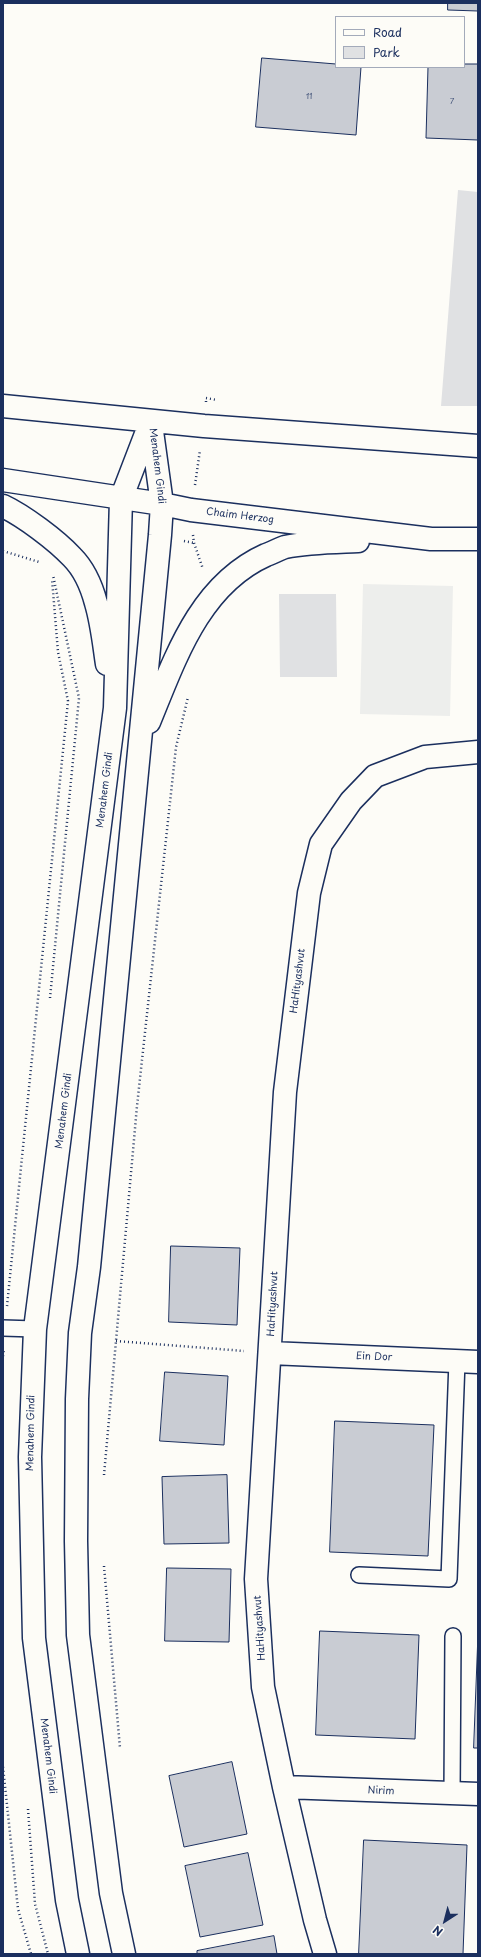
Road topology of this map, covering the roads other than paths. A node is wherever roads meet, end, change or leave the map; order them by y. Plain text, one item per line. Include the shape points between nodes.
1 (3, 406) edge
2 (151, 422) junction
3 (478, 446) edge
4 (3, 480) edge
5 (121, 498) junction
6 (162, 504) junction
7 (3, 506) edge
8 (431, 539) junction
9 (478, 539) edge
10 (115, 708) junction
11 (141, 741) junction
12 (478, 752) edge
13 (4, 1328) edge
14 (35, 1329) junction
15 (270, 1353) junction
16 (468, 1362) edge
17 (359, 1575) dead end
18 (453, 1636) dead end
19 (284, 1787) junction
20 (452, 1794) junction
21 (478, 1794) edge
22 (78, 1954) edge
23 (124, 1954) edge
24 (325, 1954) edge

1 - 2 main road
2 - 3 main road
2 - 5 main road, Menahem Gindi
2 - 6 main road, Menahem Gindi
4 - 5 main road, Chaim Herzog
5 - 6 main road, Chaim Herzog
5 - 10 main road, Menahem Gindi
6 - 8 main road, Chaim Herzog via 191,510
6 - 11 main road, Menahem Gindi
7 - 10 main road via 14,511 73,557 84,574 96,603
8 - 9 main road, Chaim Herzog
8 - 11 main road via 313,543 284,547 254,561 233,575 213,596 183,641
10 - 14 main road, Menahem Gindi
11 - 23 main road, Menahem Gindi via 89,1267 80,1333 76,1457 78,1635 111,1893
12 - 15 main road, HaHityashvut via 425,757 374,776 351,801 321,844 309,893 284,1092
13 - 14 lane
14 - 22 main road, Menahem Gindi via 30,1457 34,1638 66,1892
15 - 16 main road, Ein Dor
15 - 19 main road, HaHityashvut via 256,1579 264,1687
16 - 17 lane via 449,1579
18 - 20 lane
19 - 20 main road, Nirim
19 - 24 main road, HaHityashvut
20 - 21 main road, Nirim

